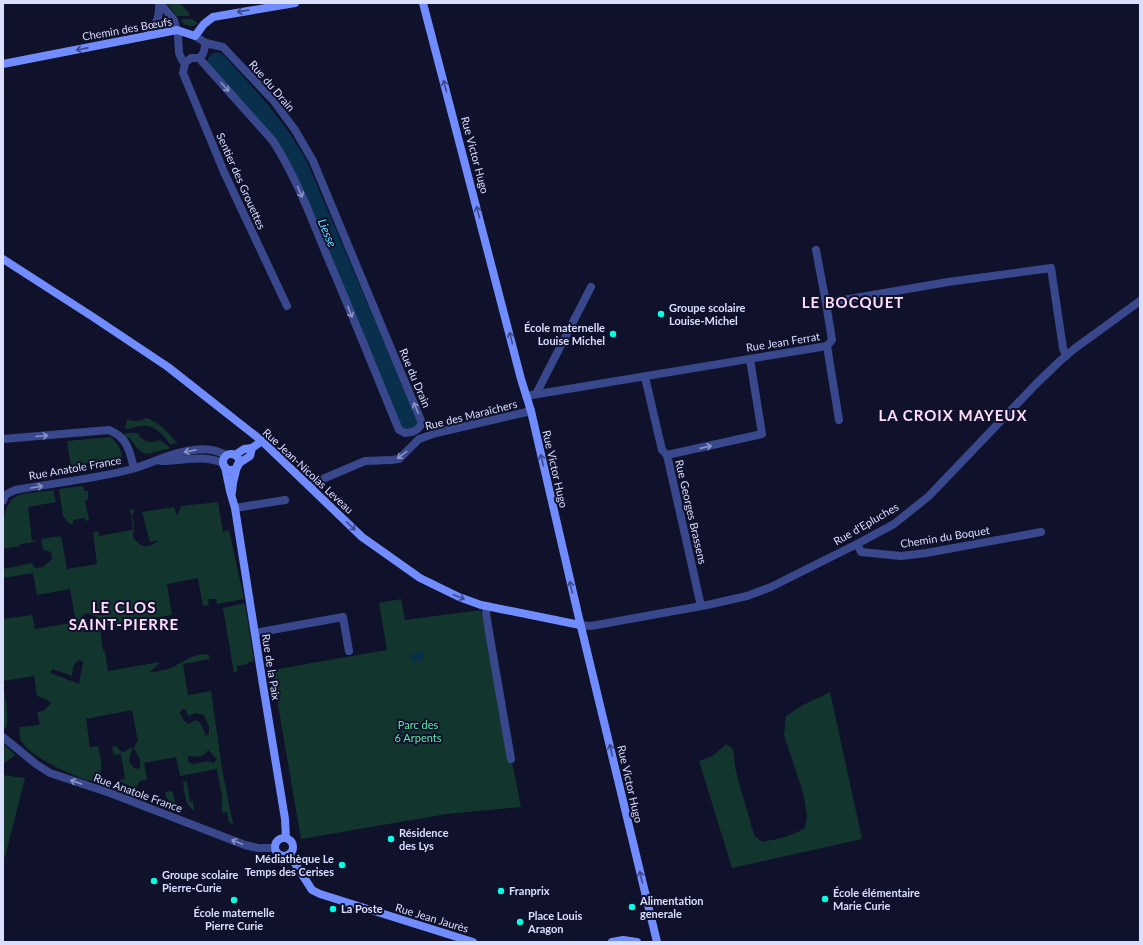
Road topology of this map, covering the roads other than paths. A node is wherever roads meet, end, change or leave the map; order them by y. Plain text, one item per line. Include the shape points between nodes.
1 (159, 3) edge
2 (295, 3) edge
3 (423, 3) edge
4 (177, 30) junction
5 (147, 35) junction
6 (195, 36) junction
7 (206, 43) junction
8 (199, 58) junction
9 (186, 63) junction
10 (3, 64) edge
11 (816, 250) dead end
12 (3, 259) edge
13 (591, 287) dead end
14 (1140, 301) edge
15 (826, 303) junction
16 (287, 306) dead end
17 (827, 346) junction
18 (1066, 356) junction
19 (750, 359) junction
20 (644, 377) junction
21 (536, 394) junction
22 (526, 396) junction
23 (531, 411) junction
24 (839, 420) dead end
25 (3, 439) edge
26 (262, 441) junction
27 (252, 448) junction
28 (235, 455) junction
29 (668, 455) junction
30 (224, 462) junction
31 (238, 465) junction
32 (134, 468) junction
33 (310, 486) junction
34 (232, 499) junction
35 (3, 500) edge
36 (285, 500) dead end
37 (235, 508) junction
38 (1042, 532) dead end
39 (857, 544) junction
40 (487, 606) junction
41 (701, 606) junction
42 (580, 625) junction
43 (255, 634) junction
44 (349, 651) dead end
45 (3, 737) edge
46 (511, 759) dead end
47 (286, 838) junction
48 (275, 848) junction
49 (289, 854) junction
50 (473, 942) edge
51 (612, 942) edge
52 (638, 942) edge
53 (657, 942) edge

1 - 4 street via 174,20
1 - 5 street via 158,19
2 -> 6 street via 213,17
22 -> 3 street, Rue Victor Hugo
4 - 5 street, Chemin des Bœufs
4 - 6 street, Chemin des Bœufs
4 - 9 street, Sentier des Grouettes via 179,53
5 -> 10 street, Chemin des Bœufs
6 - 7 street
7 - 8 street
8 -> 7 street, Rue du Drain via 283,155 292,171 399,430 405,433 415,430 422,423 313,160 273,100 223,47
8 - 9 street via 191,58
9 - 16 street, Sentier des Grouettes via 184,73 224,172
11 - 15 street, Rue Jean Ferrat
12 - 26 street, Rue Jean-Nicolas Leveau via 168,367
13 - 21 street
14 - 18 street, Rue d'Epluches
15 - 17 street, Rue Jean Ferrat via 832,340
15 - 18 street via 1050,268
17 - 19 street, Rue Jean Ferrat
17 - 24 street
18 - 39 street, Rue d'Epluches via 929,496 894,524
19 - 20 street, Rue Jean Ferrat
29 -> 19 street via 762,434
20 - 21 street, Rue Jean Ferrat
20 - 29 street, Rue Georges Brassens via 662,450
21 - 22 street, Rue Jean Ferrat
22 - 23 street, Rue Victor Hugo
23 -> 33 street, Rue des Maraîchers via 436,433 419,439 399,459 365,461
42 -> 23 street, Rue Victor Hugo
25 -> 32 street via 109,430 119,434 126,443
26 - 27 street
26 - 33 street, Rue Jean-Nicolas Leveau
27 - 28 street via 244,449
27 - 31 street via 250,456
28 - 30 street via 231,454
28 - 31 street via 238,458
29 - 41 street, Rue Georges Brassens
30 - 31 street via 232,470
30 - 32 street, Rue Anatole France via 215,450 200,449 172,454
30 - 34 street, Rue de la Paix
31 - 34 street
35 -> 32 street, Rue Anatole France via 6,495 16,490
33 -> 40 street, Rue Jean-Nicolas Leveau via 362,537 420,578 459,597
34 - 37 street, Rue de la Paix
36 - 37 street
37 - 43 street, Rue de la Paix
38 - 39 street, Chemin du Boquet via 901,556 861,552
39 - 41 street, Rue d'Epluches via 771,587 747,596
40 - 42 street, Rue Jean-Nicolas Leveau
40 - 46 street via 486,613
41 - 42 street, Rue d'Epluches via 591,626
53 -> 42 street, Rue Victor Hugo
43 - 44 street via 343,617
43 - 47 street, Rue de la Paix
48 -> 45 street, Rue Anatole France via 245,845 110,793 50,773
47 - 48 street via 277,841
47 - 49 street via 292,846
48 - 49 street via 281,855
49 - 50 street, Rue Jean Jaurès via 312,890 320,894
51 - 52 street

